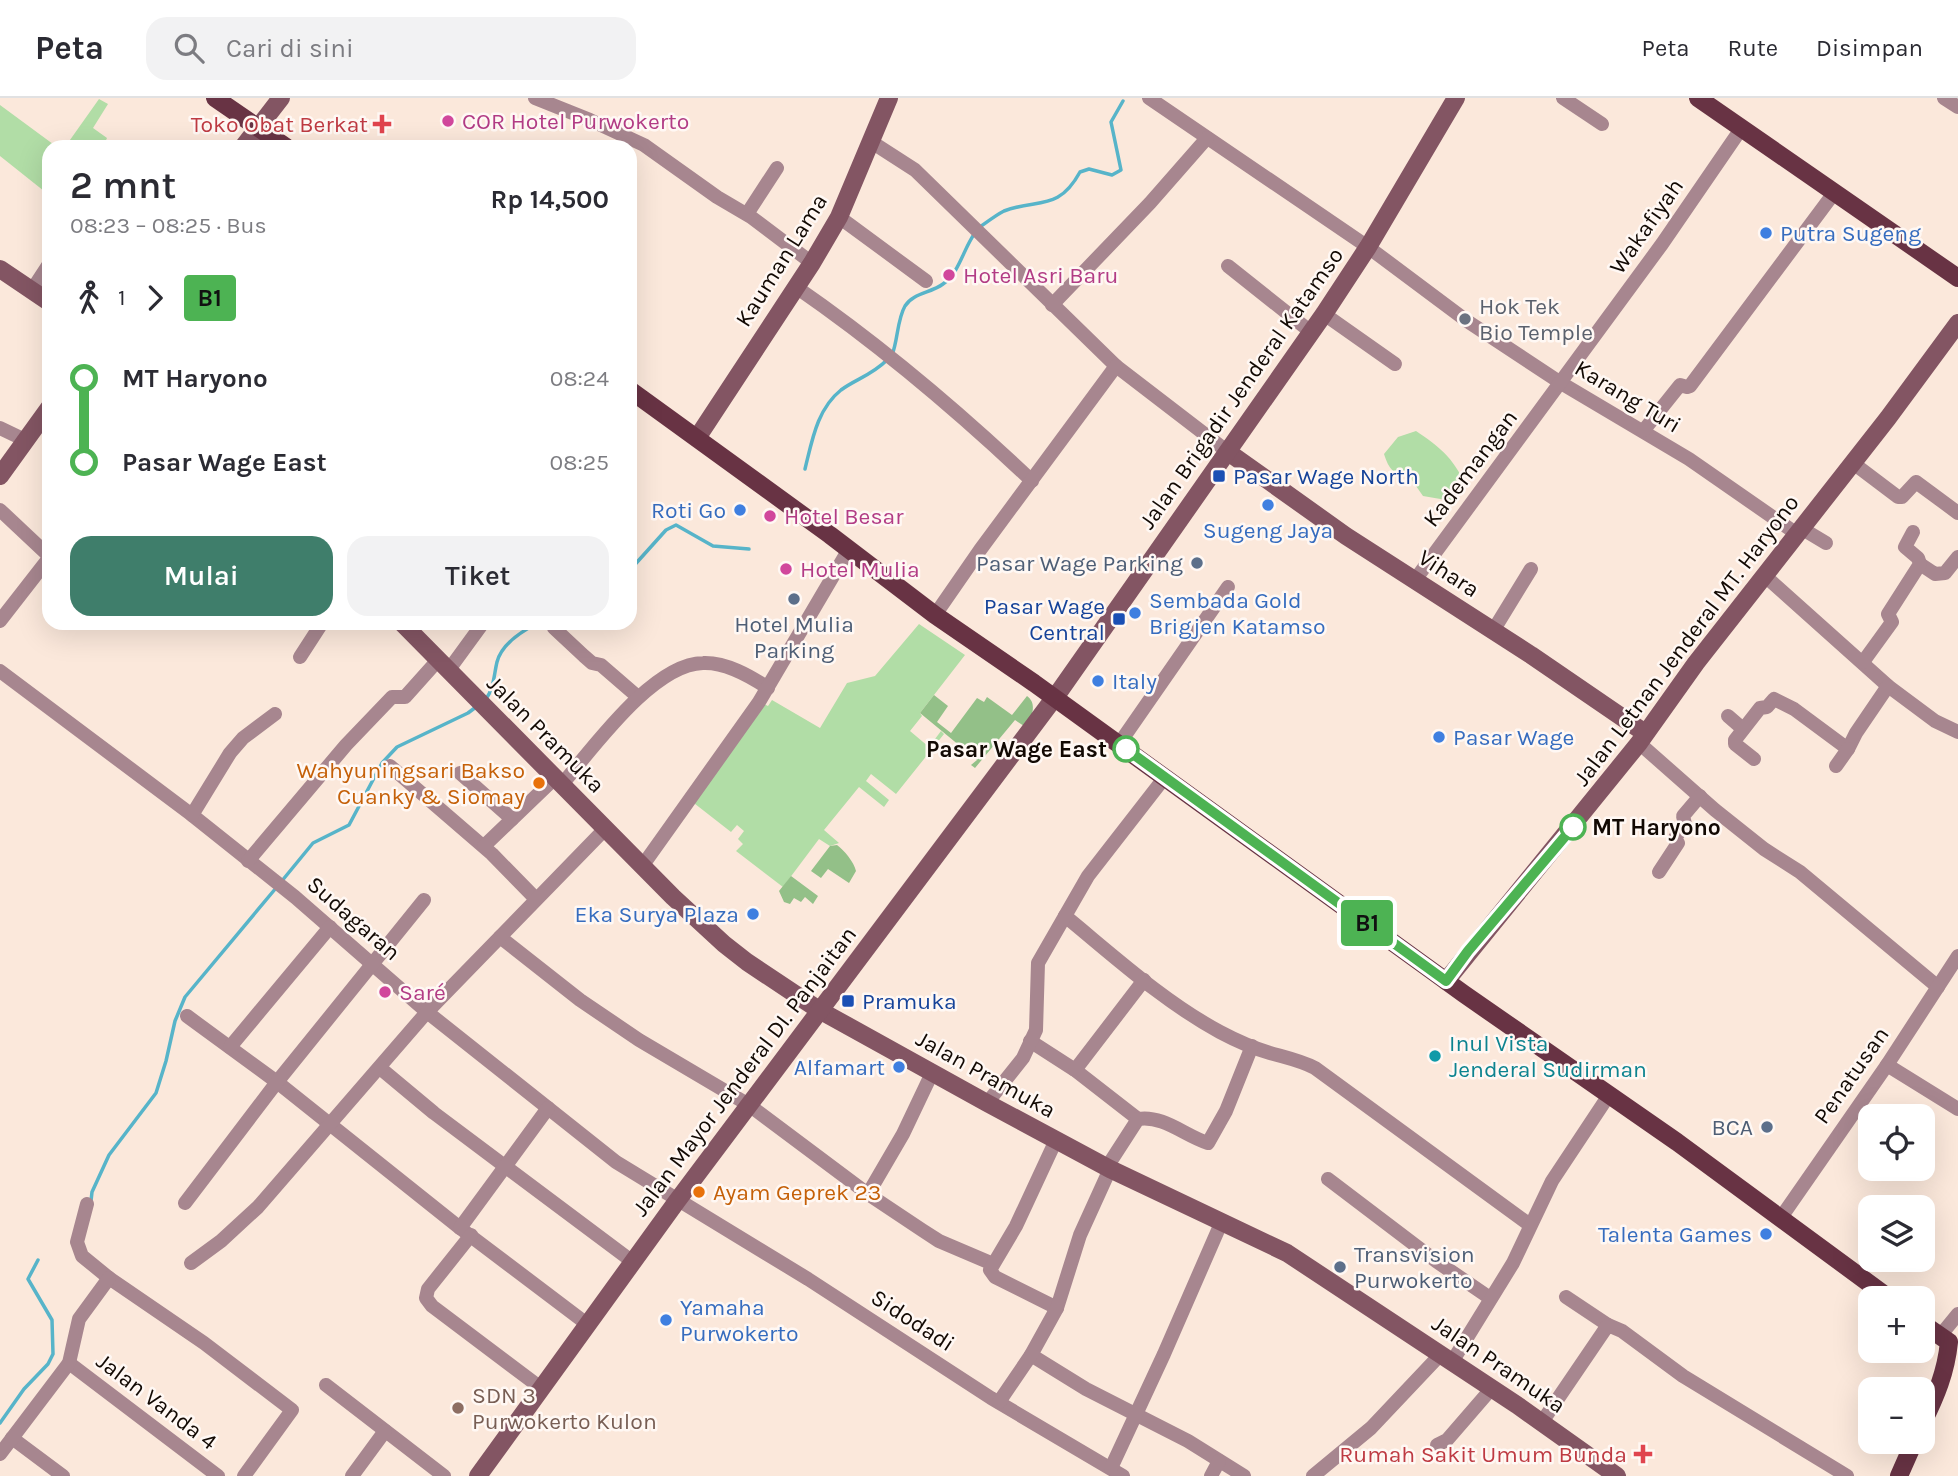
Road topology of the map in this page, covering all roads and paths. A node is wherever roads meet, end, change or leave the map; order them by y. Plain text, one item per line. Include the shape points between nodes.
1 (215, 98) edge
2 (281, 98) edge
3 (889, 98) edge
4 (1149, 98) edge
5 (1456, 98) edge
6 (1563, 98) edge
7 (1698, 98) edge
8 (1944, 98) edge
9 (541, 99) edge
10 (1958, 107) edge
11 (1602, 124) dead end
12 (259, 128) junction
13 (1741, 129) junction
14 (1207, 138) junction
15 (249, 140) edge
16 (276, 140) edge
17 (633, 140) edge
18 (870, 141) junction
19 (637, 142) edge
20 (777, 168) dead end
21 (1834, 193) junction
22 (747, 214) junction
23 (839, 218) junction
24 (1368, 247) junction
25 (813, 263) junction
26 (1228, 266) dead end
27 (0, 269) edge
28 (42, 275) edge
29 (1958, 278) edge
30 (926, 281) dead end
31 (796, 288) junction
32 (32, 290) junction
33 (42, 297) edge
34 (1052, 305) junction
35 (1324, 314) junction
36 (1958, 323) edge
37 (1311, 332) junction
38 (1395, 364) dead end
39 (1116, 366) junction
40 (1561, 383) junction
41 (637, 395) edge
42 (42, 417) edge
43 (0, 428) edge
44 (1644, 430) junction
45 (697, 438) junction
46 (25, 440) junction
47 (1228, 452) junction
48 (1853, 463) junction
49 (0, 476) edge
50 (1032, 481) junction
51 (0, 510) edge
52 (1958, 513) edge
53 (1799, 531) junction
54 (1913, 532) dead end
55 (1826, 543) dead end
56 (849, 549) junction
57 (42, 550) edge
58 (1958, 557) edge
59 (1920, 564) junction
60 (42, 566) edge
61 (1531, 569) dead end
62 (1765, 576) junction
63 (1415, 580) junction
64 (1228, 587) dead end
65 (935, 615) junction
66 (0, 621) edge
67 (317, 630) edge
68 (409, 630) edge
69 (476, 630) edge
70 (556, 630) edge
71 (1493, 631) junction
72 (300, 657) dead end
73 (1863, 662) junction
74 (443, 665) junction
75 (0, 671) edge
76 (1888, 686) junction
77 (768, 688) junction
78 (638, 697) junction
79 (1054, 698) junction
80 (275, 714) dead end
81 (1728, 716) dead end
82 (1743, 729) junction
83 (1958, 732) edge
84 (1642, 738) junction
85 (1119, 744) junction
86 (1848, 749) junction
87 (1754, 759) dead end
88 (390, 766) dead end
89 (1836, 766) dead end
90 (460, 773) dead end
91 (1165, 777) junction
92 (559, 780) junction
93 (1700, 796) junction
94 (192, 815) junction
95 (512, 820) junction
96 (606, 828) junction
97 (484, 846) junction
98 (248, 860) junction
99 (643, 865) junction
100 (1659, 872) dead end
101 (536, 899) junction
102 (424, 900) dead end
103 (1065, 916) junction
104 (330, 926) junction
105 (500, 937) junction
106 (1958, 956) edge
107 (373, 963) junction
108 (1144, 980) junction
109 (1446, 981) junction
110 (1938, 987) junction
111 (819, 1010) junction
112 (427, 1012) junction
113 (187, 1016) dead end
114 (1030, 1041) junction
115 (1252, 1046) junction
116 (230, 1047) junction
117 (1887, 1065) junction
118 (380, 1068) junction
119 (1075, 1070) junction
120 (932, 1073) junction
121 (277, 1082) junction
122 (1609, 1095) junction
123 (987, 1103) junction
124 (749, 1105) junction
125 (548, 1108) junction
126 (1958, 1109) edge
127 (1138, 1119) junction
128 (328, 1124) junction
129 (1056, 1140) junction
130 (505, 1166) junction
131 (1109, 1168) junction
132 (1328, 1179) dead end
133 (869, 1194) junction
134 (677, 1201) junction
135 (185, 1203) dead end
136 (87, 1204) dead end
137 (1780, 1219) junction
138 (1222, 1221) junction
139 (1530, 1225) junction
140 (465, 1232) junction
141 (633, 1262) junction
142 (191, 1263) dead end
143 (993, 1264) junction
144 (109, 1278) junction
145 (1872, 1286) edge
146 (1566, 1297) dead end
147 (1490, 1298) junction
148 (1057, 1308) junction
149 (1958, 1314) edge
150 (587, 1324) junction
151 (1608, 1325) junction
152 (1949, 1342) edge
153 (1031, 1355) junction
154 (1446, 1359) junction
155 (69, 1363) junction
156 (326, 1385) dead end
157 (541, 1388) junction
158 (1492, 1388) junction
159 (1935, 1398) edge
160 (999, 1402) junction
161 (1136, 1414) junction
162 (1542, 1422) junction
163 (385, 1431) junction
164 (12, 1438) junction
165 (1437, 1446) dead end
166 (0, 1454) edge
167 (1909, 1454) edge
168 (1219, 1461) junction
169 (1117, 1472) edge
170 (63, 1476) edge
171 (218, 1476) edge
172 (244, 1476) edge
173 (352, 1476) edge
174 (444, 1476) edge
175 (478, 1476) edge
176 (1211, 1476) edge
177 (1244, 1476) edge
178 (1313, 1476) edge
179 (1617, 1476) edge
180 (1847, 1476) edge
181 (1899, 1476) edge

1 - 12 main road
2 - 12 street
3 - 18 street, Kauman Lama
4 - 14 street, Karang Turi
5 - 24 street, Jalan Brigadir Jenderal Katamso
6 - 11 street
7 - 13 main road
8 - 10 street
9 - 17 street
12 - 15 street
12 - 16 main road
13 - 21 main road
13 - 40 street, Wakafiyah
14 - 24 street, Karang Turi
14 - 34 street
18 - 23 street, Kauman Lama
18 - 34 street via 915,170
19 - 22 street
20 - 22 street
21 - 29 main road
21 - 44 street via 1690,384 1681,385
22 - 25 street
23 - 25 street, Kauman Lama
23 - 30 street
24 - 35 street, Jalan Brigadir Jenderal Katamso
24 - 40 street, Karang Turi
25 - 31 street, Kauman Lama
26 - 37 street
27 - 32 street
28 - 32 street
31 - 45 street, Kauman Lama
31 - 50 street via 944,399
32 - 33 street
34 - 39 street
35 - 37 street, Jalan Brigadir Jenderal Katamso
35 - 38 street
36 - 48 street, Jalan Letnan Jenderal MT. Haryono
37 - 47 street, Jalan Brigadir Jenderal Katamso
39 - 47 street
39 - 50 street
40 - 44 street, Karang Turi
40 - 63 street, Kademangan
41 - 45 main road
42 - 46 street
43 - 46 street
44 - 53 street, Karang Turi
45 - 56 main road
46 - 49 street
47 - 63 street, Vihara
47 - 79 street, Jalan Brigadir Jenderal Katamso
48 - 52 street via 1898,497 1916,482
48 - 53 street, Jalan Letnan Jenderal MT. Haryono
50 - 65 street
51 - 57 street
53 - 55 street, Karang Turi
53 - 62 street, Jalan Letnan Jenderal MT. Haryono
54 - 59 street via 1905,547
56 - 65 main road
56 - 77 street
58 - 59 street via 1945,573 1935,574
59 - 73 street via 1888,614 1892,622
60 - 66 street
61 - 71 street
62 - 73 street
62 - 84 street, Jalan Letnan Jenderal MT. Haryono
63 - 71 street, Vihara
64 - 85 street
65 - 79 main road
67 - 72 street
68 - 74 street, Jalan Pramuka
69 - 74 street
70 - 78 street
71 - 84 street, Vihara
73 - 76 street
74 - 92 street, Jalan Pramuka
74 - 98 street via 405,697 392,697
75 - 94 street, Sudagaran
76 - 83 street
76 - 86 street
77 - 78 street via 726,666 703,663 680,669
77 - 99 street
78 - 92 street
79 - 85 main road
79 - 111 street, Jalan Mayor Jenderal DI. Panjaitan
80 - 94 street via 230,753
81 - 82 street
82 - 86 street via 1760,708 1777,698
82 - 87 street via 1734,742
84 - 93 street
84 - 109 street, Jalan Letnan Jenderal MT. Haryono
85 - 91 main road
86 - 89 street
88 - 97 street
90 - 95 street
91 - 103 street via 1088,876
91 - 109 main road
92 - 95 street
92 - 96 street, Jalan Pramuka
93 - 100 street via 1684,813 1685,824 1675,838 1678,844
93 - 110 street
94 - 98 street, Sudagaran
95 - 97 street
96 - 99 street, Jalan Pramuka
96 - 101 street
97 - 101 street
98 - 104 street, Sudagaran
99 - 111 street, Jalan Pramuka via 724,944
101 - 105 street
102 - 107 street
103 - 108 street
103 - 114 street via 1038,963 1036,1030
104 - 107 street, Sudagaran
104 - 116 street
105 - 112 street
105 - 124 street via 639,1040
106 - 110 street, Penatusan
107 - 112 street, Sudagaran
107 - 121 street
108 - 115 street via 1188,1013
108 - 119 street
109 - 122 main road
110 - 117 street, Penatusan
111 - 120 street, Jalan Pramuka
111 - 124 street, Jalan Mayor Jenderal DI. Panjaitan
112 - 118 street
112 - 125 street, Sudagaran
113 - 116 street
114 - 119 street
114 - 123 street via 1023,1058
115 - 127 street via 1208,1143 1153,1118
115 - 139 street via 1315,1068
116 - 121 street
117 - 126 street
117 - 137 street, Penatusan
118 - 128 street
118 - 130 street
119 - 127 street
120 - 123 street, Jalan Pramuka
120 - 133 street
121 - 128 street
121 - 135 street
122 - 137 main road
122 - 139 street via 1552,1181
123 - 129 street, Jalan Pramuka
124 - 133 street
124 - 134 street, Jalan Mayor Jenderal DI. Panjaitan
125 - 130 street
125 - 134 street, Sudagaran via 616,1162
127 - 131 street
128 - 140 street
128 - 142 street via 258,1207
129 - 131 street, Jalan Pramuka
129 - 143 street
130 - 140 street
130 - 141 street
131 - 138 street, Jalan Pramuka
131 - 148 street via 1080,1235
132 - 147 street
133 - 143 street via 939,1241
134 - 141 street, Jalan Mayor Jenderal DI. Panjaitan
134 - 160 street, Sidodadi
136 - 144 street via 78,1250
137 - 145 main road
138 - 154 street, Jalan Pramuka via 1287,1253
138 - 161 street
139 - 147 street
140 - 150 street
140 - 157 street via 426,1298
141 - 150 street, Jalan Mayor Jenderal DI. Panjaitan
143 - 148 street via 990,1272 995,1277
144 - 155 street via 79,1320
144 - 172 street via 292,1410
146 - 151 street
147 - 154 street
148 - 153 street
149 - 152 street
150 - 157 street, Jalan Mayor Jenderal DI. Panjaitan
151 - 162 street
151 - 180 street
152 - 159 main road
153 - 160 street
153 - 161 street
154 - 158 street, Jalan Pramuka
154 - 178 street
155 - 164 street
155 - 171 street, Jalan Vanda 4
156 - 163 street
157 - 175 street, Jalan Mayor Jenderal DI. Panjaitan
158 - 162 street, Jalan Pramuka
158 - 165 street
160 - 169 street, Sidodadi
161 - 168 street
161 - 169 street
162 - 179 street, Jalan Pramuka
163 - 173 street
163 - 174 street
164 - 166 street
164 - 170 street
167 - 181 main road
168 - 176 street
168 - 177 street

